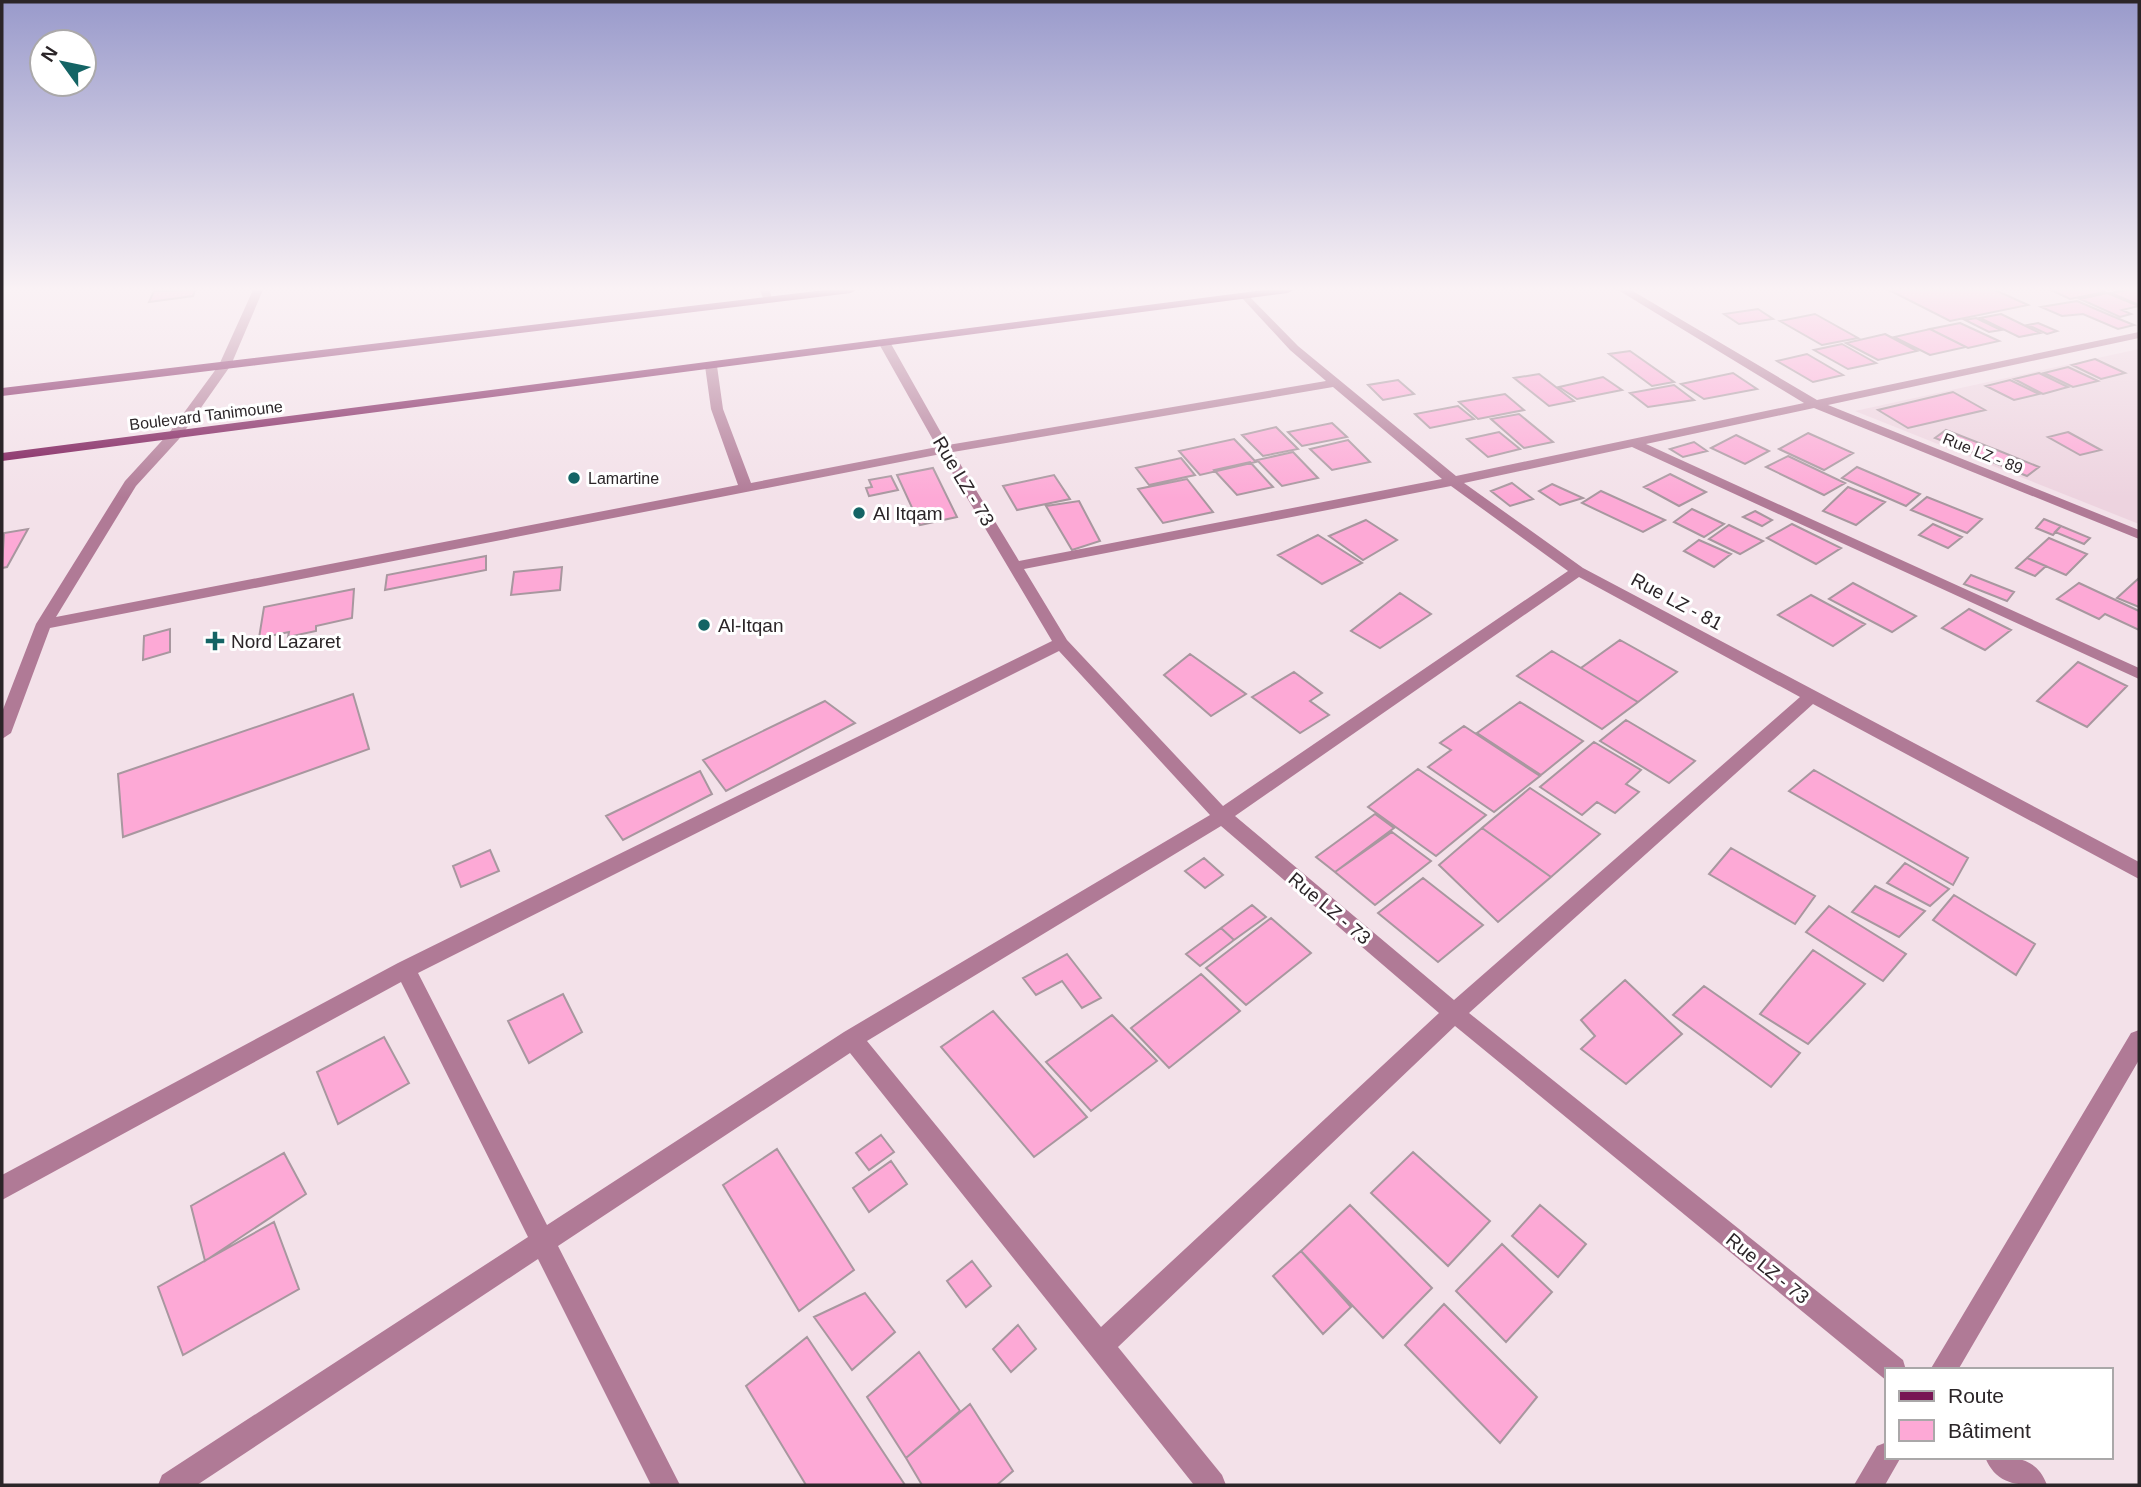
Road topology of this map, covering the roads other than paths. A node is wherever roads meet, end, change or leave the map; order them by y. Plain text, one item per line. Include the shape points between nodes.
1 (227, 359) edge
2 (268, 359) edge
3 (759, 359) edge
4 (893, 359) edge
5 (1308, 359) edge
6 (1740, 359) edge
7 (2022, 359) edge
8 (225, 365) junction
9 (711, 366) junction
10 (1336, 383) junction
11 (2, 392) edge
12 (1813, 403) junction
13 (174, 436) junction
14 (1634, 443) junction
15 (945, 449) junction
16 (2, 457) edge
17 (1453, 481) junction
18 (746, 488) junction
19 (2139, 535) edge
20 (1015, 566) junction
21 (1578, 571) junction
22 (44, 624) junction
23 (1061, 643) junction
24 (2139, 674) edge
25 (1813, 695) junction
26 (2, 733) edge
27 (1222, 816) junction
28 (2139, 871) edge
29 (405, 969) junction
30 (1454, 1013) junction
31 (852, 1040) junction
32 (2139, 1040) edge
33 (2, 1188) edge
34 (542, 1241) junction
35 (1101, 1345) junction
36 (1891, 1368) edge
37 (1944, 1368) edge
38 (1885, 1459) edge
39 (2001, 1459) edge
40 (172, 1485) edge
41 (666, 1485) edge
42 (1212, 1485) edge
43 (1868, 1485) edge
44 (2033, 1485) edge

1 - 8 street
2 - 8 main road
3 - 9 main road, Boulevard Tanimoune
4 - 15 street, Rue LZ - 73
5 - 10 street, Rue LZ - 81
6 - 12 street, Rue LZ - 89
7 - 12 street
8 - 11 main road
8 - 13 street
9 - 13 main road, Boulevard Tanimoune
9 - 18 street via 717,409
10 - 15 street
10 - 17 street, Rue LZ - 81
12 - 14 street
12 - 19 street, Rue LZ - 89
13 - 16 main road, Boulevard Tanimoune
13 - 22 street via 130,484
14 - 17 street
14 - 24 street
15 - 18 street
15 - 20 street, Rue LZ - 73
17 - 20 street
17 - 21 street, Rue LZ - 81
18 - 22 street
20 - 23 street, Rue LZ - 73
21 - 25 street, Rue LZ - 81
21 - 27 street
22 - 26 street
23 - 27 street, Rue LZ - 73
23 - 29 street
25 - 28 street, Rue LZ - 81
25 - 30 street
27 - 30 street, Rue LZ - 73
27 - 31 street
29 - 33 street
29 - 34 street
30 - 35 street
30 - 36 street, Rue LZ - 73
31 - 34 street
31 - 35 street
32 - 37 street
34 - 40 street
34 - 41 street
35 - 42 street
38 - 43 street
39 - 44 street

